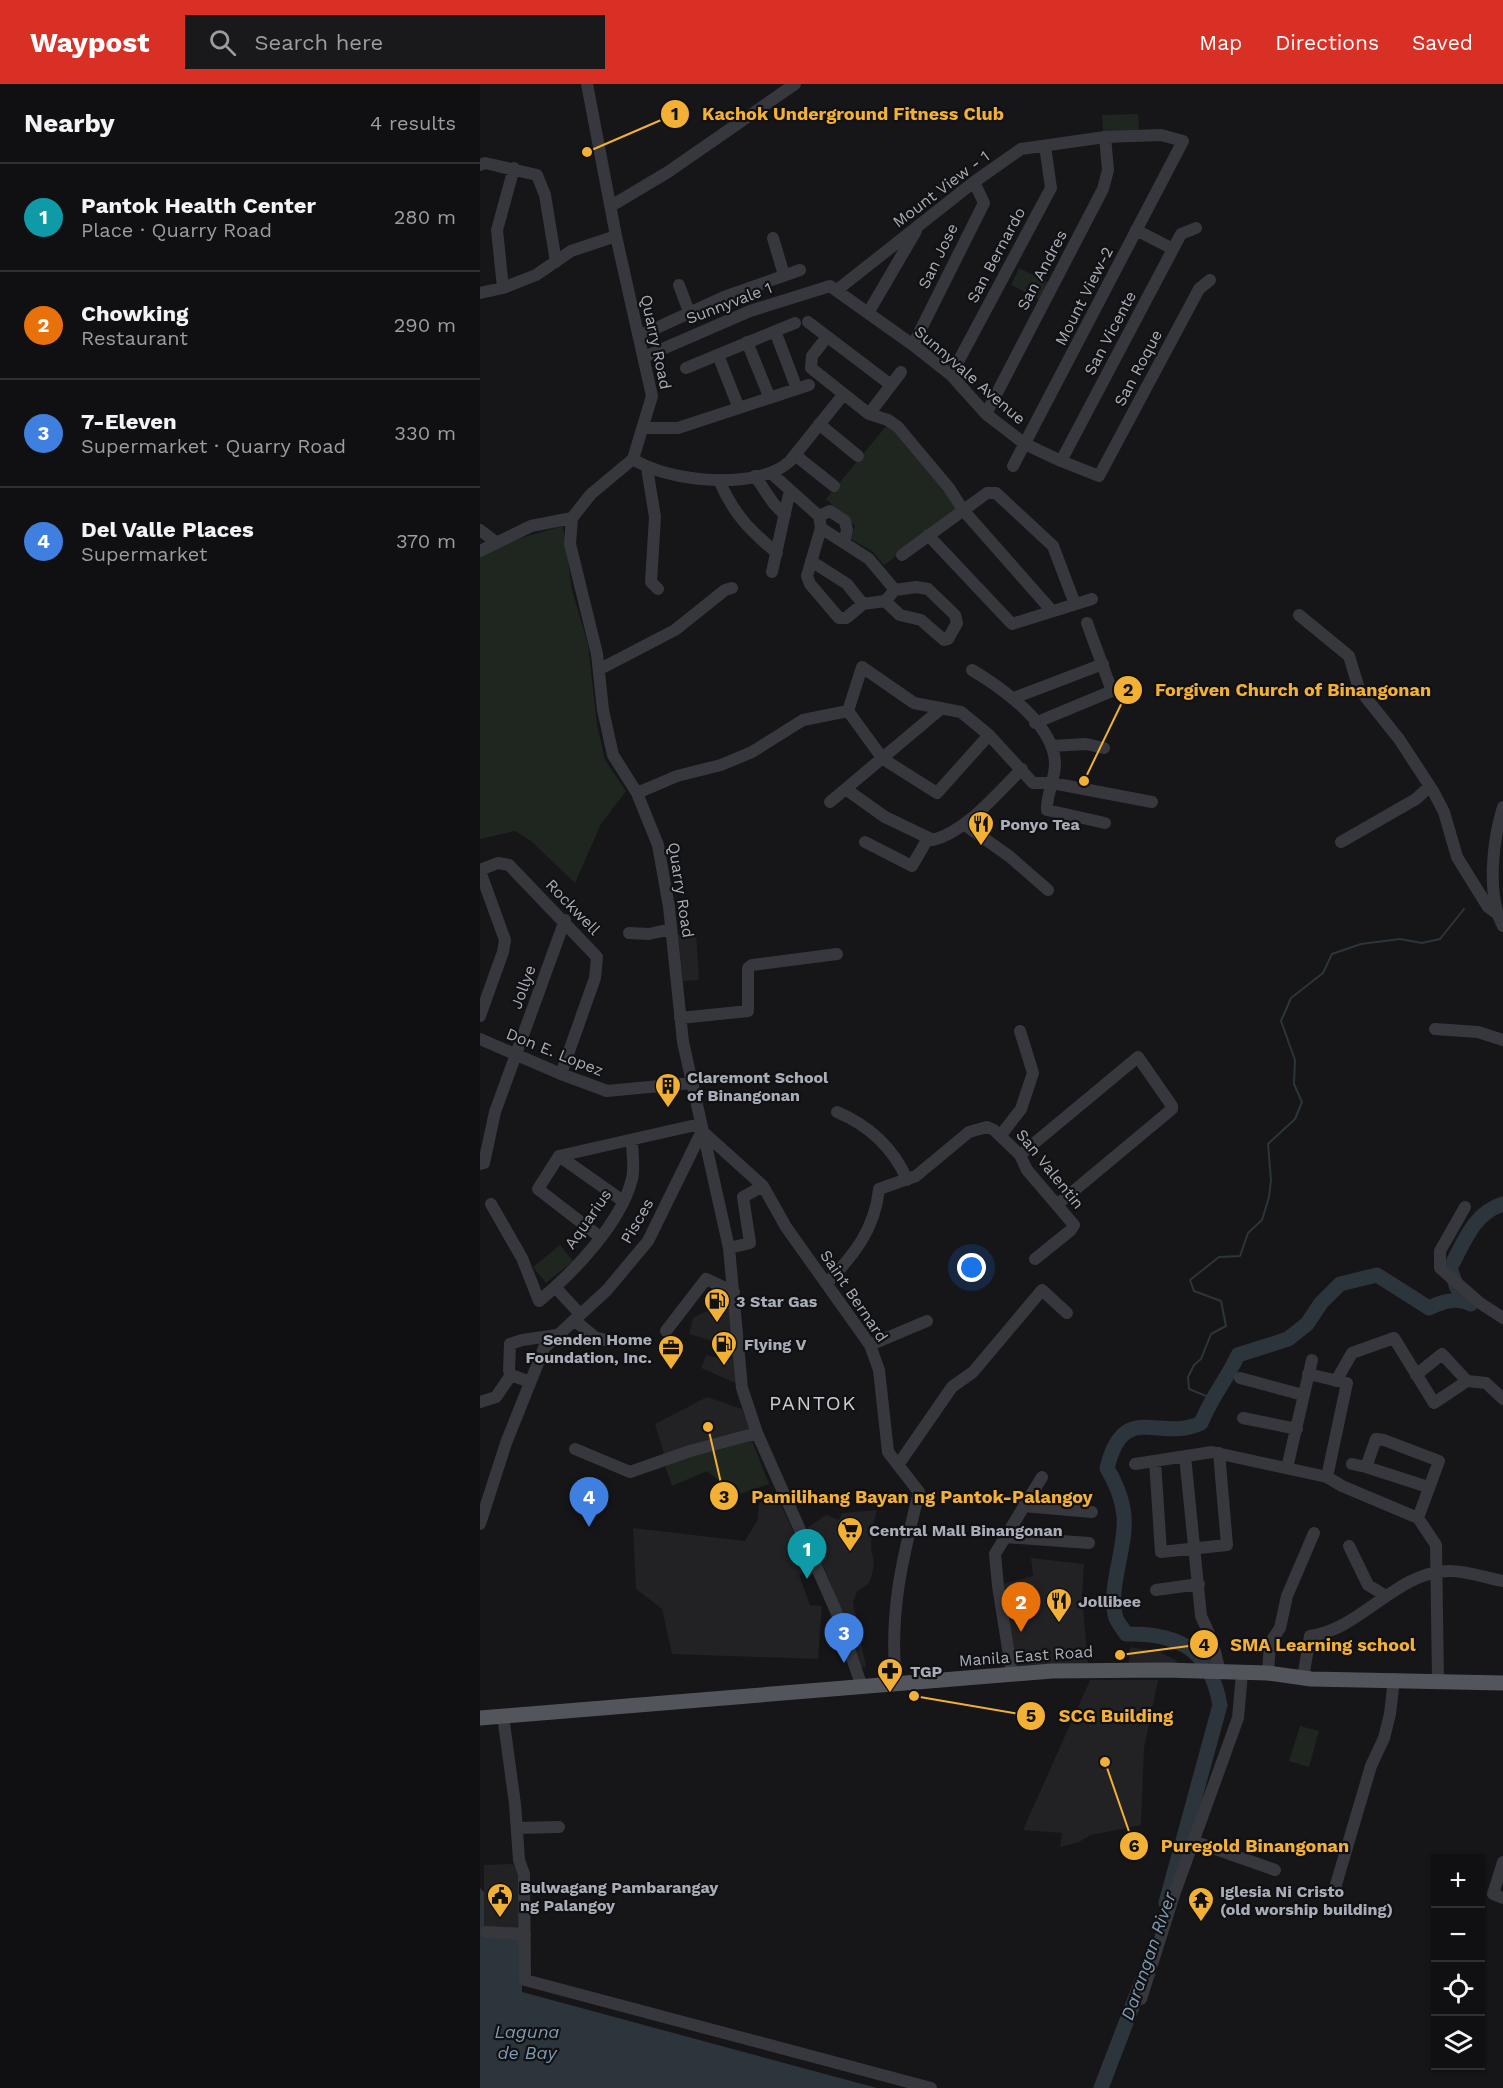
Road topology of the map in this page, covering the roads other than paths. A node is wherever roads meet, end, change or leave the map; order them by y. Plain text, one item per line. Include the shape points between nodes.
1 (587, 84) edge
2 (795, 84) edge
3 (1105, 137) junction
4 (1183, 141) joint
5 (1045, 146) junction
6 (480, 165) edge
7 (514, 168) junction
8 (974, 182) junction
9 (611, 206) junction
10 (920, 225) junction
11 (1196, 228) dead end
12 (1136, 230) junction
13 (616, 236) junction
14 (773, 238) dead end
15 (1173, 249) junction
16 (556, 262) junction
17 (801, 270) dead end
18 (784, 275) junction
19 (1210, 280) dead end
20 (680, 285) dead end
21 (503, 288) junction
22 (832, 288) junction
23 (480, 293) edge
24 (689, 312) junction
25 (868, 313) junction
26 (808, 322) dead end
27 (795, 323) dead end
28 (775, 331) junction
29 (639, 336) junction
30 (827, 338) junction
31 (747, 342) junction
32 (913, 345) junction
33 (718, 355) junction
34 (644, 357) junction
35 (686, 368) dead end
36 (901, 372) dead end
37 (951, 375) junction
38 (891, 385) junction
39 (843, 395) junction
40 (769, 396) junction
41 (738, 406) junction
42 (869, 414) junction
43 (986, 414) junction
44 (819, 424) junction
45 (643, 428) junction
46 (1025, 444) junction
47 (795, 455) junction
48 (858, 456) dead end
49 (633, 459) junction
50 (1060, 461) junction
51 (1013, 466) dead end
52 (647, 468) junction
53 (771, 473) junction
54 (754, 476) junction
55 (1099, 476) joint
56 (719, 480) junction
57 (834, 486) dead end
58 (790, 490) junction
59 (963, 510) junction
60 (785, 515) junction
61 (572, 518) junction
62 (820, 522) junction
63 (480, 530) edge
64 (928, 535) junction
65 (496, 543) junction
66 (844, 543) junction
67 (480, 551) edge
68 (777, 553) junction
69 (902, 555) dead end
70 (811, 561) junction
71 (772, 572) dead end
72 (658, 588) dead end
73 (732, 588) dead end
74 (895, 590) junction
75 (1092, 599) dead end
76 (885, 601) junction
77 (863, 604) junction
78 (1075, 604) junction
79 (1052, 611) junction
80 (1299, 615) dead end
81 (1087, 623) dead end
82 (1102, 664) junction
83 (600, 669) junction
84 (972, 670) dead end
85 (1014, 698) junction
86 (942, 708) junction
87 (848, 711) junction
88 (1035, 723) junction
89 (989, 735) junction
90 (1051, 746) junction
91 (1104, 748) dead end
92 (883, 759) junction
93 (1022, 770) junction
94 (1052, 783) junction
95 (1430, 786) junction
96 (847, 790) junction
97 (637, 793) junction
98 (830, 802) dead end
99 (1152, 802) dead end
100 (1503, 807) edge
101 (1105, 823) dead end
102 (965, 825) junction
103 (927, 840) junction
104 (866, 842) dead end
105 (1341, 842) dead end
106 (480, 871) edge
107 (1048, 890) dead end
108 (1496, 913) junction
109 (565, 920) junction
110 (1503, 926) edge
111 (671, 929) junction
112 (629, 933) dead end
113 (837, 954) dead end
114 (480, 1016) edge
115 (680, 1018) junction
116 (1435, 1029) dead end
117 (1020, 1030) dead end
118 (480, 1039) edge
119 (1503, 1040) edge
120 (516, 1054) junction
121 (561, 1074) junction
122 (691, 1083) junction
123 (837, 1112) dead end
124 (701, 1127) junction
125 (1001, 1135) junction
126 (632, 1141) junction
127 (1020, 1155) junction
128 (559, 1156) junction
129 (480, 1164) edge
130 (907, 1180) junction
131 (762, 1186) junction
132 (623, 1201) junction
133 (491, 1204) dead end
134 (1058, 1204) junction
135 (1465, 1207) dead end
136 (600, 1237) junction
137 (729, 1248) junction
138 (1035, 1259) dead end
139 (827, 1284) junction
140 (555, 1287) junction
141 (734, 1292) junction
142 (1067, 1312) dead end
143 (577, 1317) junction
144 (1503, 1318) edge
145 (927, 1321) dead end
146 (666, 1330) dead end
147 (557, 1335) junction
148 (612, 1341) dead end
149 (870, 1345) junction
150 (1312, 1360) dead end
151 (1308, 1374) junction
152 (511, 1375) junction
153 (1416, 1375) junction
154 (1240, 1378) dead end
155 (1336, 1381) junction
156 (1467, 1381) junction
157 (530, 1382) junction
158 (1303, 1395) junction
159 (1503, 1399) edge
160 (480, 1402) edge
161 (1243, 1418) dead end
162 (1297, 1429) junction
163 (757, 1433) junction
164 (575, 1449) dead end
165 (1219, 1453) junction
166 (1185, 1456) junction
167 (1155, 1461) junction
168 (1135, 1464) dead end
169 (1352, 1464) dead end
170 (898, 1465) junction
171 (1366, 1467) junction
172 (1287, 1468) junction
173 (1042, 1477) dead end
174 (1327, 1477) junction
175 (1428, 1487) junction
176 (1023, 1506) junction
177 (1092, 1512) dead end
178 (1418, 1518) junction
179 (480, 1524) edge
180 (1314, 1533) dead end
181 (1005, 1537) junction
182 (1089, 1543) dead end
183 (1349, 1546) dead end
184 (1196, 1550) junction
185 (1437, 1573) junction
186 (1503, 1581) edge
187 (1199, 1584) junction
188 (1156, 1590) dead end
189 (1386, 1596) junction
190 (1219, 1672) junction
191 (1242, 1673) junction
192 (1268, 1673) junction
193 (1012, 1674) junction
194 (1303, 1678) junction
195 (1394, 1679) junction
196 (1438, 1681) junction
197 (1503, 1683) edge
198 (896, 1684) junction
199 (862, 1687) junction
200 (503, 1716) junction
201 (480, 1718) edge
202 (559, 1827) dead end
203 (517, 1828) junction
204 (1193, 1841) junction
205 (1503, 1862) edge
206 (1275, 1870) dead end
207 (1335, 1888) dead end
208 (1503, 1898) edge
209 (486, 1932) dead end
210 (525, 1934) junction
211 (1141, 1999) dead end
212 (931, 2088) edge

1 - 9 street, Quarry Road
2 - 9 street via 668,172
3 - 4 street, Mount View - 1 via 1161,135
3 - 5 street, Mount View - 1
3 - 43 street, San Andres via 1108,170 1103,189
4 - 12 street, Mount View-2
5 - 8 street, Mount View - 1 via 1021,149
5 - 37 street, San Bernardo via 1051,188
6 - 7 street
7 - 16 street via 537,175 542,185
7 - 21 street via 497,230
8 - 10 street, Mount View - 1
8 - 32 street, San Jose via 984,202
9 - 13 street, Quarry Road
10 - 22 street, Mount View - 1
10 - 25 street
11 - 15 street, San Vicente via 1182,234
12 - 15 street
12 - 46 street, Mount View-2
13 - 16 street via 571,251
13 - 29 street, Quarry Road
14 - 18 street
15 - 50 street, San Vicente
16 - 21 street via 547,270
17 - 18 street
18 - 24 street
19 - 55 street, San Roque via 1199,289
20 - 24 street
21 - 23 street
22 - 25 street, Sunnyvale Avenue
22 - 34 street, Sunnyvale 1 via 750,311
24 - 29 street
25 - 32 street, Sunnyvale Avenue
26 - 30 street
27 - 28 street
28 - 31 street
28 - 40 street via 803,387
29 - 34 street, Quarry Road
30 - 38 street
30 - 39 street via 810,363 816,373
31 - 33 street
31 - 40 street
32 - 37 street, Sunnyvale Avenue
33 - 35 street
33 - 41 street
34 - 45 street, Quarry Road via 652,396
36 - 38 street
37 - 43 street, Sunnyvale Avenue
38 - 42 street
39 - 42 street
39 - 44 street
40 - 41 street
41 - 45 street via 678,428
42 - 59 street via 898,427
43 - 46 street, Sunnyvale Avenue
44 - 47 street
44 - 48 street
45 - 49 street, Quarry Road
46 - 50 street, Sunnyvale Avenue
46 - 51 street, Mount View-2
47 - 53 street via 783,468
47 - 57 street
49 - 52 street
49 - 61 street via 591,494
50 - 55 street, Sunnyvale Avenue
52 - 56 street via 684,479
52 - 72 street via 655,517 651,582
53 - 54 street
53 - 58 street
54 - 56 street
54 - 60 street
56 - 68 street via 730,505
58 - 60 street
58 - 62 street
59 - 64 street
59 - 78 street via 987,493 996,493 1053,546
59 - 79 street
60 - 68 street
61 - 65 street via 531,526
61 - 83 street, Quarry Road via 570,544
62 - 66 street
62 - 66 street via 830,511 845,521
62 - 70 street
63 - 65 street
64 - 69 street
64 - 79 street via 1010,623 1014,625
65 - 67 street
66 - 74 street via 874,563
68 - 71 street
70 - 77 street via 847,584
70 - 77 street via 807,576 810,584 839,618 846,618
73 - 83 street via 675,630
74 - 76 street
74 - 76 street via 916,586 928,589 956,617 948,639 941,640 917,617 900,615
75 - 78 street
76 - 77 street
78 - 79 street
80 - 95 street via 1349,656 1359,689
81 - 82 street
82 - 85 street
82 - 88 street via 1112,691
83 - 97 street, Quarry Road via 605,720 614,754
84 - 85 street
85 - 88 street
86 - 87 street via 914,703 862,667
86 - 89 street via 961,712
86 - 92 street
87 - 92 street
87 - 97 street via 803,720 752,752
88 - 90 street
89 - 92 street via 937,793
89 - 93 street
90 - 91 street via 1086,744
90 - 94 street via 1055,764
92 - 96 street
93 - 94 street via 1033,783
93 - 102 street
94 - 99 street
94 - 101 street via 1046,807 1049,812
95 - 105 street via 1416,799
95 - 108 street via 1443,809 1457,857 1488,907
96 - 98 street
96 - 103 street
97 - 111 street, Quarry Road via 658,845
100 - 108 street via 1494,835
102 - 103 street via 952,834
102 - 107 street
103 - 104 street via 912,866
106 - 109 street, Rockwell via 498,863 509,865
106 - 114 street via 505,940
108 - 110 street
109 - 120 street, Jollye
109 - 121 street, Rockwell via 598,963
111 - 112 street
111 - 115 street, Quarry Road
113 - 115 street via 752,965 748,968 748,1011
115 - 122 street, Quarry Road
116 - 119 street via 1478,1032
117 - 125 street via 1033,1073 1021,1109
118 - 120 street, Don E. Lopez
120 - 121 street, Don E. Lopez
120 - 129 street, Jollye via 495,1112 484,1163
121 - 122 street, Don E. Lopez via 607,1091
122 - 124 street, Quarry Road
123 - 130 street via 860,1122 882,1141 902,1166
124 - 126 street
124 - 131 street, Saint Bernard
124 - 137 street, Quarry Road
124 - 143 street, Pisces via 648,1241 607,1290
125 - 127 street, San Valentin
125 - 130 street, San Valentin via 987,1127 969,1132
126 - 128 street
126 - 132 street, Aquarius via 633,1176
127 - 134 street, San Valentin via 1027,1170
127 - 134 street via 1138,1057 1172,1109
128 - 132 street
128 - 136 street via 538,1189
130 - 139 street, San Valentin via 879,1189 867,1233
131 - 137 street via 743,1197 750,1243
131 - 139 street, Saint Bernard
132 - 136 street, Aquarius
133 - 140 street, Aquarius via 522,1258 539,1301
134 - 138 street, San Valentin via 1074,1225
135 - 144 street via 1440,1251 1440,1268
136 - 140 street, Aquarius
137 - 141 street, Quarry Road
139 - 149 street, Saint Bernard
140 - 143 street
141 - 146 street via 706,1279
141 - 163 street, Quarry Road via 741,1379
142 - 170 street via 1041,1290 974,1372 952,1387
143 - 147 street, Pisces
143 - 148 street via 596,1338
145 - 149 street
147 - 152 street via 512,1342
147 - 157 street, Pisces via 544,1348
149 - 170 street, Saint Bernard via 879,1370 888,1452
150 - 151 street
151 - 155 street
151 - 158 street
152 - 157 street
152 - 160 street via 496,1397
153 - 155 street via 1394,1338 1352,1353
153 - 156 street via 1442,1354
153 - 156 street via 1434,1403
154 - 158 street
155 - 174 street via 1347,1383
156 - 159 street via 1486,1383
157 - 179 street, Pisces
158 - 162 street
161 - 162 street
162 - 172 street
163 - 164 street via 690,1450 630,1472
163 - 199 street, Quarry Road via 830,1596
165 - 166 street
165 - 172 street
165 - 184 street via 1227,1545
166 - 167 street
166 - 184 street
167 - 168 street
167 - 184 street via 1161,1552
169 - 171 street
170 - 198 street, Saint Bernard via 920,1492 901,1559 894,1607
171 - 175 street
171 - 175 street via 1376,1439 1384,1440 1439,1461
172 - 174 street
173 - 176 street
174 - 178 street
175 - 178 street
176 - 177 street
176 - 181 street
178 - 185 street via 1436,1545
180 - 192 street via 1287,1596 1280,1628 1270,1643
181 - 182 street
181 - 193 street via 995,1554
183 - 189 street via 1368,1586
184 - 187 street
185 - 186 street via 1448,1570
185 - 189 street
185 - 196 street
187 - 188 street
187 - 190 street via 1201,1616 1212,1640
189 - 194 street via 1335,1631 1310,1636
190 - 191 main road, Manila East Road
190 - 193 main road, Manila East Road via 1114,1669
191 - 192 main road, Manila East Road
191 - 204 street via 1238,1718
192 - 194 main road, Manila East Road
193 - 198 main road, Manila East Road
194 - 195 main road, Manila East Road
195 - 196 main road, Manila East Road
195 - 207 street via 1384,1738 1371,1766
196 - 197 main road, Manila East Road
198 - 199 main road, Manila East Road
199 - 200 main road, Manila East Road
200 - 201 main road, Manila East Road
200 - 203 street
202 - 203 street
203 - 210 street via 524,1874
204 - 206 street
204 - 211 street
205 - 208 street via 1493,1894
209 - 210 street
210 - 212 street via 525,1980

